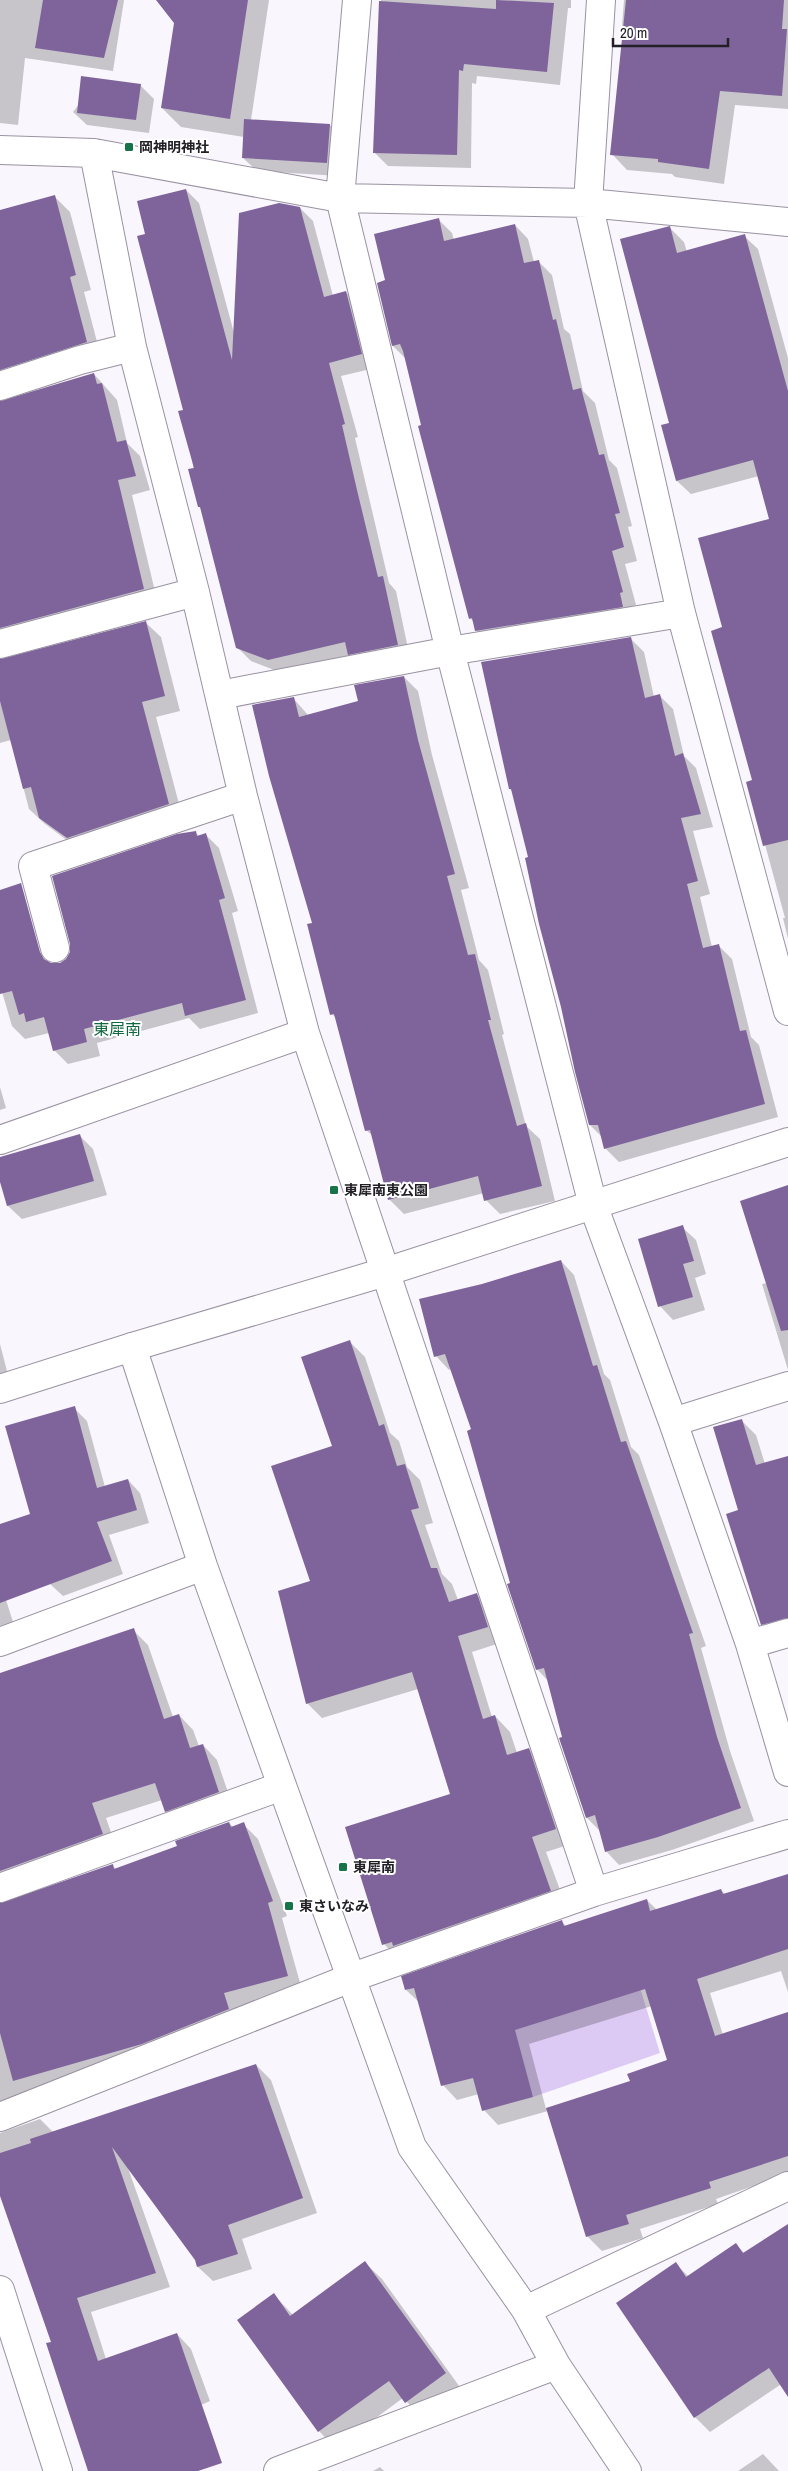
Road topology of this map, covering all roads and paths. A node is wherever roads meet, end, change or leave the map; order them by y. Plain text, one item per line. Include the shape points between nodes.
1 (357, 0) edge
2 (601, 0) edge
3 (0, 150) edge
4 (94, 153) junction
5 (340, 198) junction
6 (588, 203) junction
7 (788, 222) edge
8 (132, 347) junction
9 (0, 386) edge
10 (195, 592) junction
11 (681, 613) junction
12 (0, 644) edge
13 (450, 651) junction
14 (220, 695) junction
15 (243, 796) junction
16 (55, 948) dead end
17 (788, 1011) edge
18 (305, 1033) junction
19 (0, 1140) edge
20 (788, 1142) edge
21 (593, 1205) junction
22 (384, 1272) junction
23 (132, 1347) junction
24 (788, 1386) edge
25 (0, 1389) edge
26 (673, 1422) junction
27 (203, 1566) junction
28 (788, 1633) edge
29 (0, 1642) edge
30 (750, 1644) junction
31 (788, 1772) edge
32 (282, 1786) junction
33 (788, 1834) edge
34 (0, 1888) edge
35 (594, 1892) junction
36 (353, 1977) junction
37 (0, 2117) edge
38 (788, 2186) edge
39 (0, 2290) edge
40 (526, 2310) junction
41 (556, 2365) junction
42 (58, 2471) edge
43 (278, 2471) edge
44 (627, 2471) edge

1 - 5 street
2 - 6 street
3 - 4 street
4 - 5 street
4 - 8 street
5 - 6 street
5 - 13 street
6 - 7 street
6 - 11 street
8 - 9 street
8 - 10 street
10 - 12 street
10 - 14 street
11 - 13 street
11 - 17 street
13 - 14 street
13 - 21 street
14 - 15 street
15 - 16 street via 33,866
15 - 18 street
18 - 19 street
18 - 22 street
20 - 21 street
21 - 22 street
21 - 26 street
22 - 23 street
22 - 35 street
23 - 25 street
23 - 27 street
24 - 26 street
26 - 30 street
27 - 29 street
27 - 32 street
28 - 30 street
30 - 31 street
32 - 34 street
32 - 36 street
33 - 35 street
35 - 36 street
36 - 37 street
36 - 40 street via 412,2147
38 - 40 street
39 - 42 street
40 - 41 street
41 - 43 street
41 - 44 street

